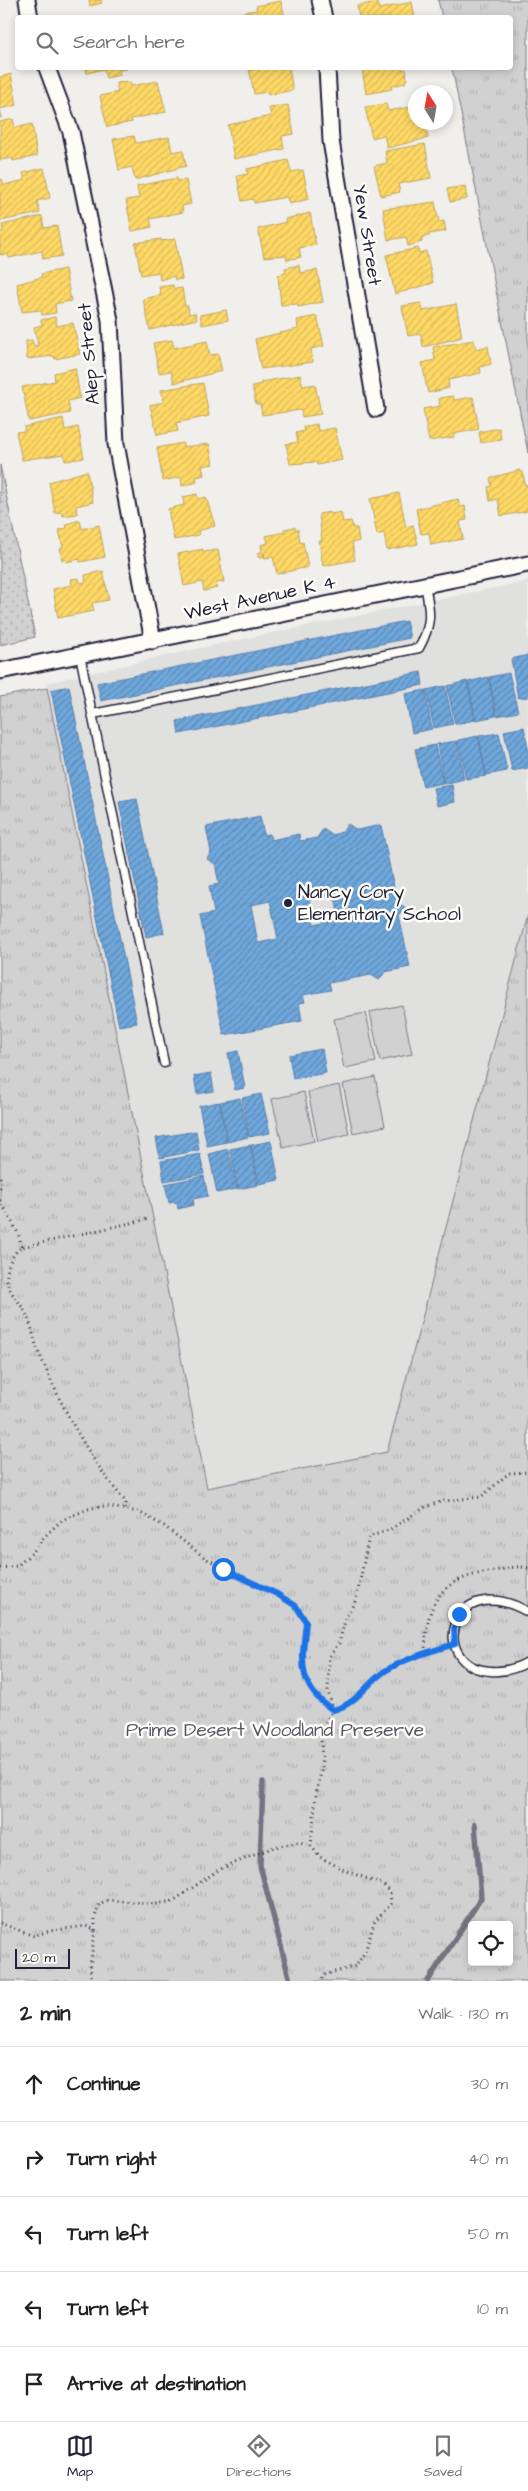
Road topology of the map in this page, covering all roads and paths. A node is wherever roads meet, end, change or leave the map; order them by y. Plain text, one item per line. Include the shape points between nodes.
1 (27, 0) edge
2 (320, 0) edge
3 (30, 15) edge
4 (323, 15) edge
5 (48, 70) edge
6 (327, 70) edge
7 (376, 409) dead end
8 (528, 564) edge
9 (424, 584) junction
10 (153, 641) junction
11 (80, 655) junction
12 (0, 671) edge
13 (93, 714) junction
14 (164, 1063) dead end
15 (0, 1177) edge
16 (0, 1190) edge
17 (0, 1200) edge
18 (150, 1218) dead end
19 (22, 1247) junction
20 (528, 1472) edge
21 (126, 1509) junction
22 (0, 1568) edge
23 (528, 1568) edge
24 (528, 1612) edge
25 (455, 1644) junction
26 (425, 1653) junction
27 (528, 1662) edge
28 (333, 1710) junction
29 (311, 1846) junction
30 (0, 1923) edge
31 (95, 1930) junction
32 (92, 1981) edge
33 (321, 1981) edge

1 - 3 street
2 - 4 street
5 - 10 street, Alep Street via 71,132 110,320 116,444
6 - 7 street, Yew Street via 331,141
8 - 9 street, West Avenue K 4
9 - 10 street, West Avenue K 4
9 - 13 lane via 431,616 419,648
10 - 11 street, West Avenue K 4
11 - 12 street, West Avenue K 4
11 - 13 lane
13 - 14 lane
15 - 16 path
17 - 19 path
18 - 19 path
19 - 21 path via 11,1260 8,1287 25,1310 39,1354 89,1455 126,1502
20 - 28 path via 509,1473 481,1497 427,1506 389,1530 369,1537 356,1600 330,1657 328,1691
21 - 22 path via 104,1506 62,1520 17,1566
21 - 28 path via 139,1512 164,1526 223,1569 296,1606 306,1622 301,1663 306,1679 318,1700
23 - 26 path via 509,1566 497,1571 478,1572 453,1582 430,1612
24 - 25 lane via 512,1604 488,1601 471,1604 459,1614 454,1629
25 - 26 path
25 - 27 lane via 461,1659 479,1671 500,1672
26 - 28 path via 384,1672 346,1707
28 - 29 path via 321,1734 322,1766
29 - 31 path via 300,1842 274,1847 220,1869 173,1901 156,1904 108,1900 99,1904 94,1917
29 - 33 path via 320,1857 346,1871 382,1884 390,1891 391,1904 375,1921 365,1952 356,1966 324,1975
30 - 31 path via 34,1936 64,1928 86,1926
31 - 32 path via 90,1968

